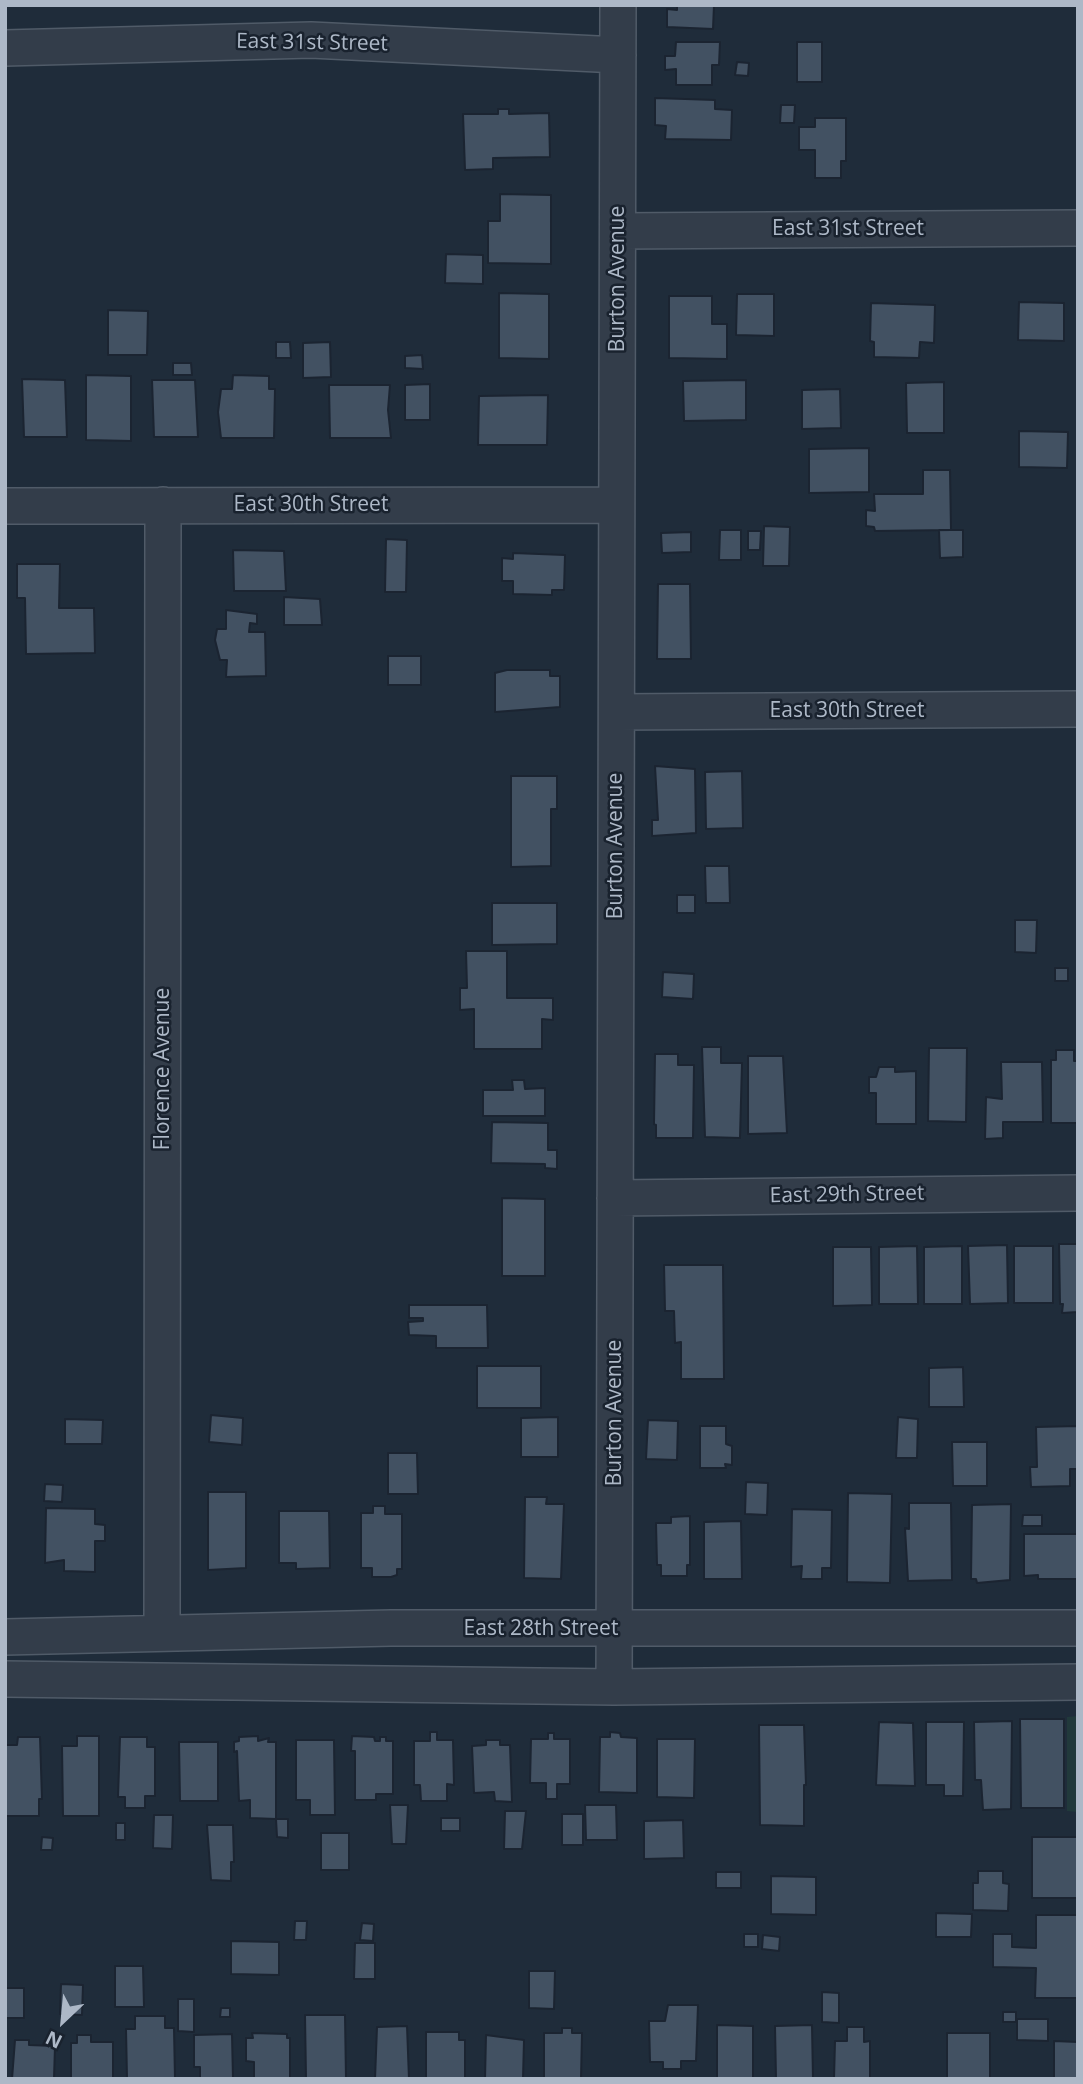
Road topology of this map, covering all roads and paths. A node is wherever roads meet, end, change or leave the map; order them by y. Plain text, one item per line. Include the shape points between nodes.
1 (618, 5) edge
2 (5, 48) edge
3 (618, 55) junction
4 (1078, 228) edge
5 (619, 231) junction
6 (163, 505) junction
7 (616, 505) junction
8 (5, 506) edge
9 (1078, 709) edge
10 (617, 712) junction
11 (1078, 1193) edge
12 (615, 1198) junction
13 (1078, 1628) edge
14 (615, 1630) junction
15 (162, 1633) junction
16 (5, 1637) edge
17 (5, 1679) edge
18 (1078, 1682) edge
19 (614, 1687) junction

1 - 3 street, Burton Avenue
2 - 3 street, East 31st Street via 311,40
3 - 5 street, Burton Avenue
4 - 5 street, East 31st Street
5 - 7 street, Burton Avenue
6 - 7 street, East 30th Street
6 - 8 street, East 30th Street
6 - 15 street, Florence Avenue
7 - 10 street, Burton Avenue
9 - 10 street, East 30th Street
10 - 12 street, Burton Avenue
11 - 12 street, East 29th Street
12 - 14 street, Burton Avenue
13 - 14 street, East 28th Street
14 - 15 street, East 28th Street
14 - 19 street, Burton Avenue
15 - 16 street, East 28th Street
17 - 19 street
18 - 19 street

